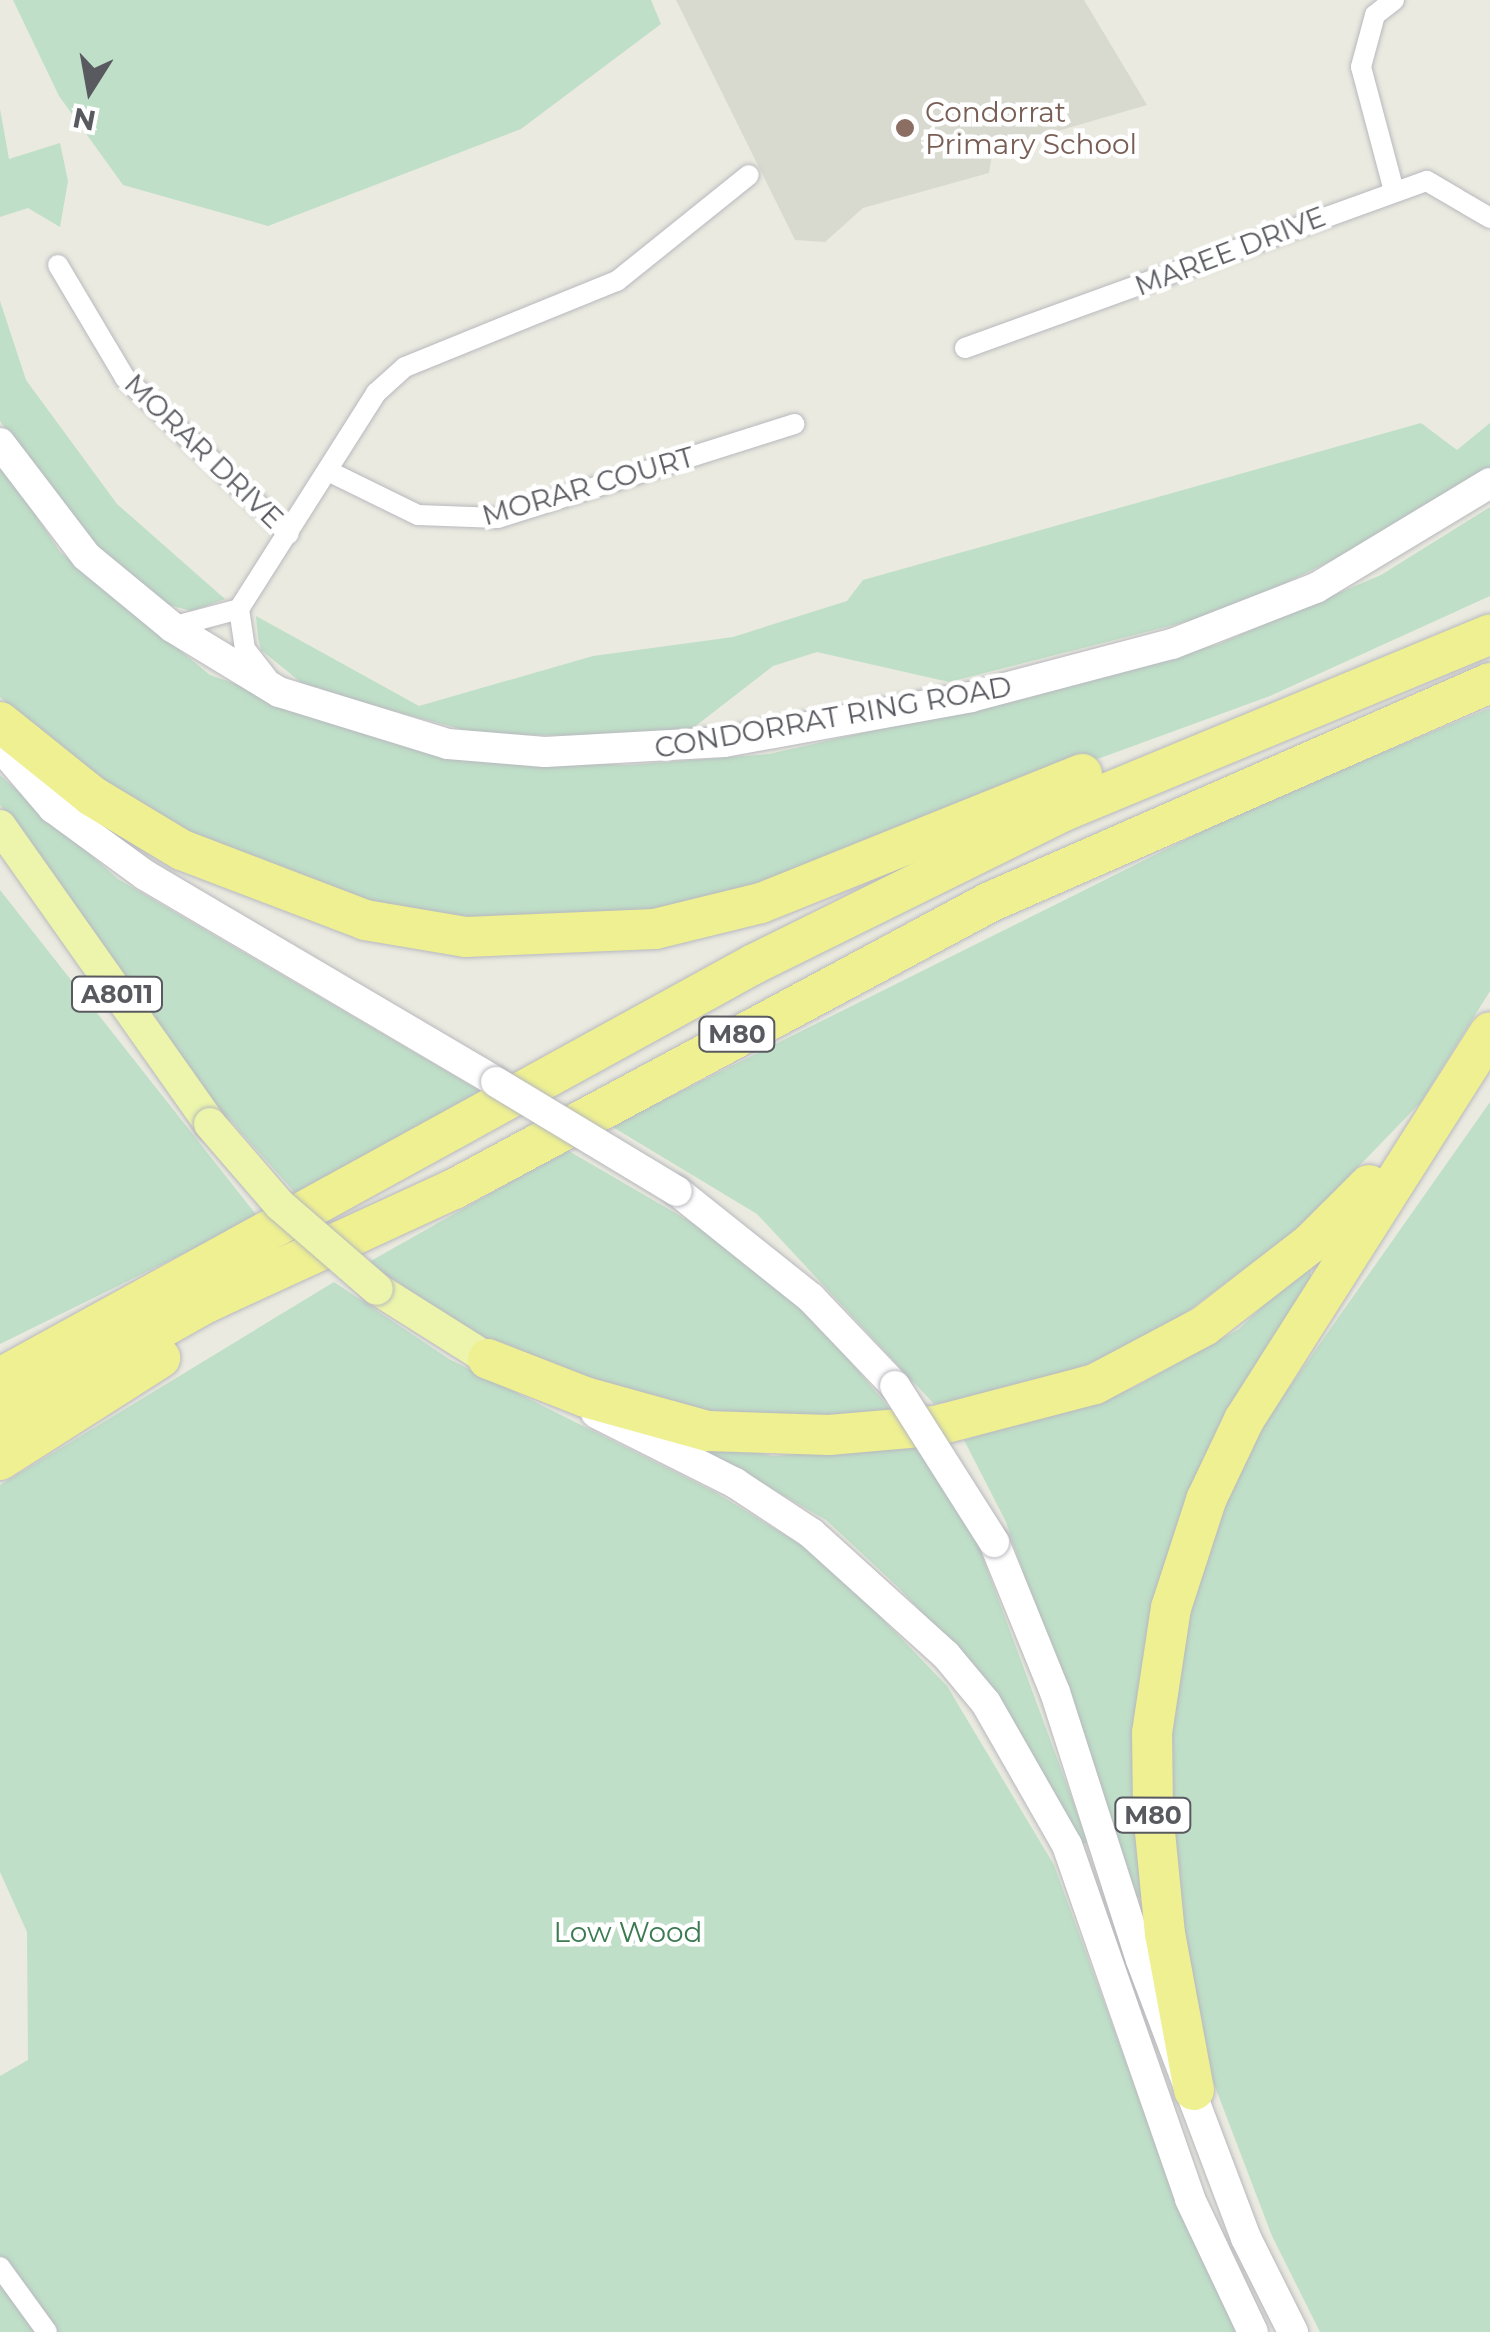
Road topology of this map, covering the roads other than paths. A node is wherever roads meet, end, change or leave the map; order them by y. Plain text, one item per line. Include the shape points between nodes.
1 (1394, 0) edge
2 (749, 175) dead end
3 (1394, 191) junction
4 (1490, 218) edge
5 (58, 265) dead end
6 (965, 348) dead end
7 (794, 424) dead end
8 (0, 443) edge
9 (328, 471) junction
10 (1490, 484) edge
11 (289, 534) junction
12 (239, 609) junction
13 (172, 627) junction
14 (1490, 634) edge
15 (1446, 653) junction
16 (1490, 683) edge
17 (279, 692) junction
18 (0, 722) edge
19 (0, 746) edge
20 (0, 826) edge
21 (0, 860) edge
22 (134, 1018) junction
23 (1490, 1033) edge
24 (1428, 1125) junction
25 (454, 1189) junction
26 (187, 1271) junction
27 (488, 1359) junction
28 (0, 1364) edge
29 (0, 1378) edge
30 (0, 1419) edge
31 (0, 1460) edge
32 (1194, 2090) junction
33 (0, 2267) edge
34 (47, 2332) edge
35 (1253, 2332) edge
36 (1293, 2332) edge

1 - 3 street via 1375,16 1361,67
2 - 9 street, MORAR DRIVE via 617,281 406,367 376,393
3 - 4 street, MAREE DRIVE via 1427,181
3 - 6 street, MAREE DRIVE
5 - 11 street, MORAR DRIVE via 125,378
7 - 9 street, MORAR COURT via 498,518 418,515
8 - 13 main road, CONDORRAT RING ROAD via 86,556
9 - 11 street, MORAR DRIVE
10 - 17 main road, CONDORRAT RING ROAD via 1316,588 1172,644 971,697 724,742 645,752 448,744
11 - 12 street, MORAR DRIVE
12 - 13 street
12 - 17 street via 245,649
13 - 17 main road, CONDORRAT RING ROAD
14 - 15 highway, M80
15 - 18 highway, M80 via 1143,748 761,903 655,929 567,938 466,937 365,920 273,891 182,850 92,796
15 - 26 highway, M80 via 1066,810 754,964
16 - 25 highway, M80 via 990,902
19 - 32 main road, bridge via 53,808 145,875 677,1192 812,1298 894,1386 994,1542 1055,1692 1141,1960
20 - 22 main road, A8011
21 - 22 main road
22 - 27 main road, A8011, bridge via 210,1124 280,1205 376,1290
23 - 24 highway, M80
24 - 27 highway, M80 via 1312,1243 1204,1326 1096,1384 935,1426 829,1435 708,1431 585,1397
24 - 32 highway, M80 via 1244,1420 1206,1500 1172,1608 1152,1733 1153,1810 1165,1934
25 - 30 highway, M80 via 206,1303
25 - 31 highway via 208,1328
26 - 28 highway
26 - 29 highway, M80
27 - 35 main road via 777,1510 866,1580 974,1689 1068,1846 1190,2199
32 - 36 main road via 1246,2238
33 - 34 street

